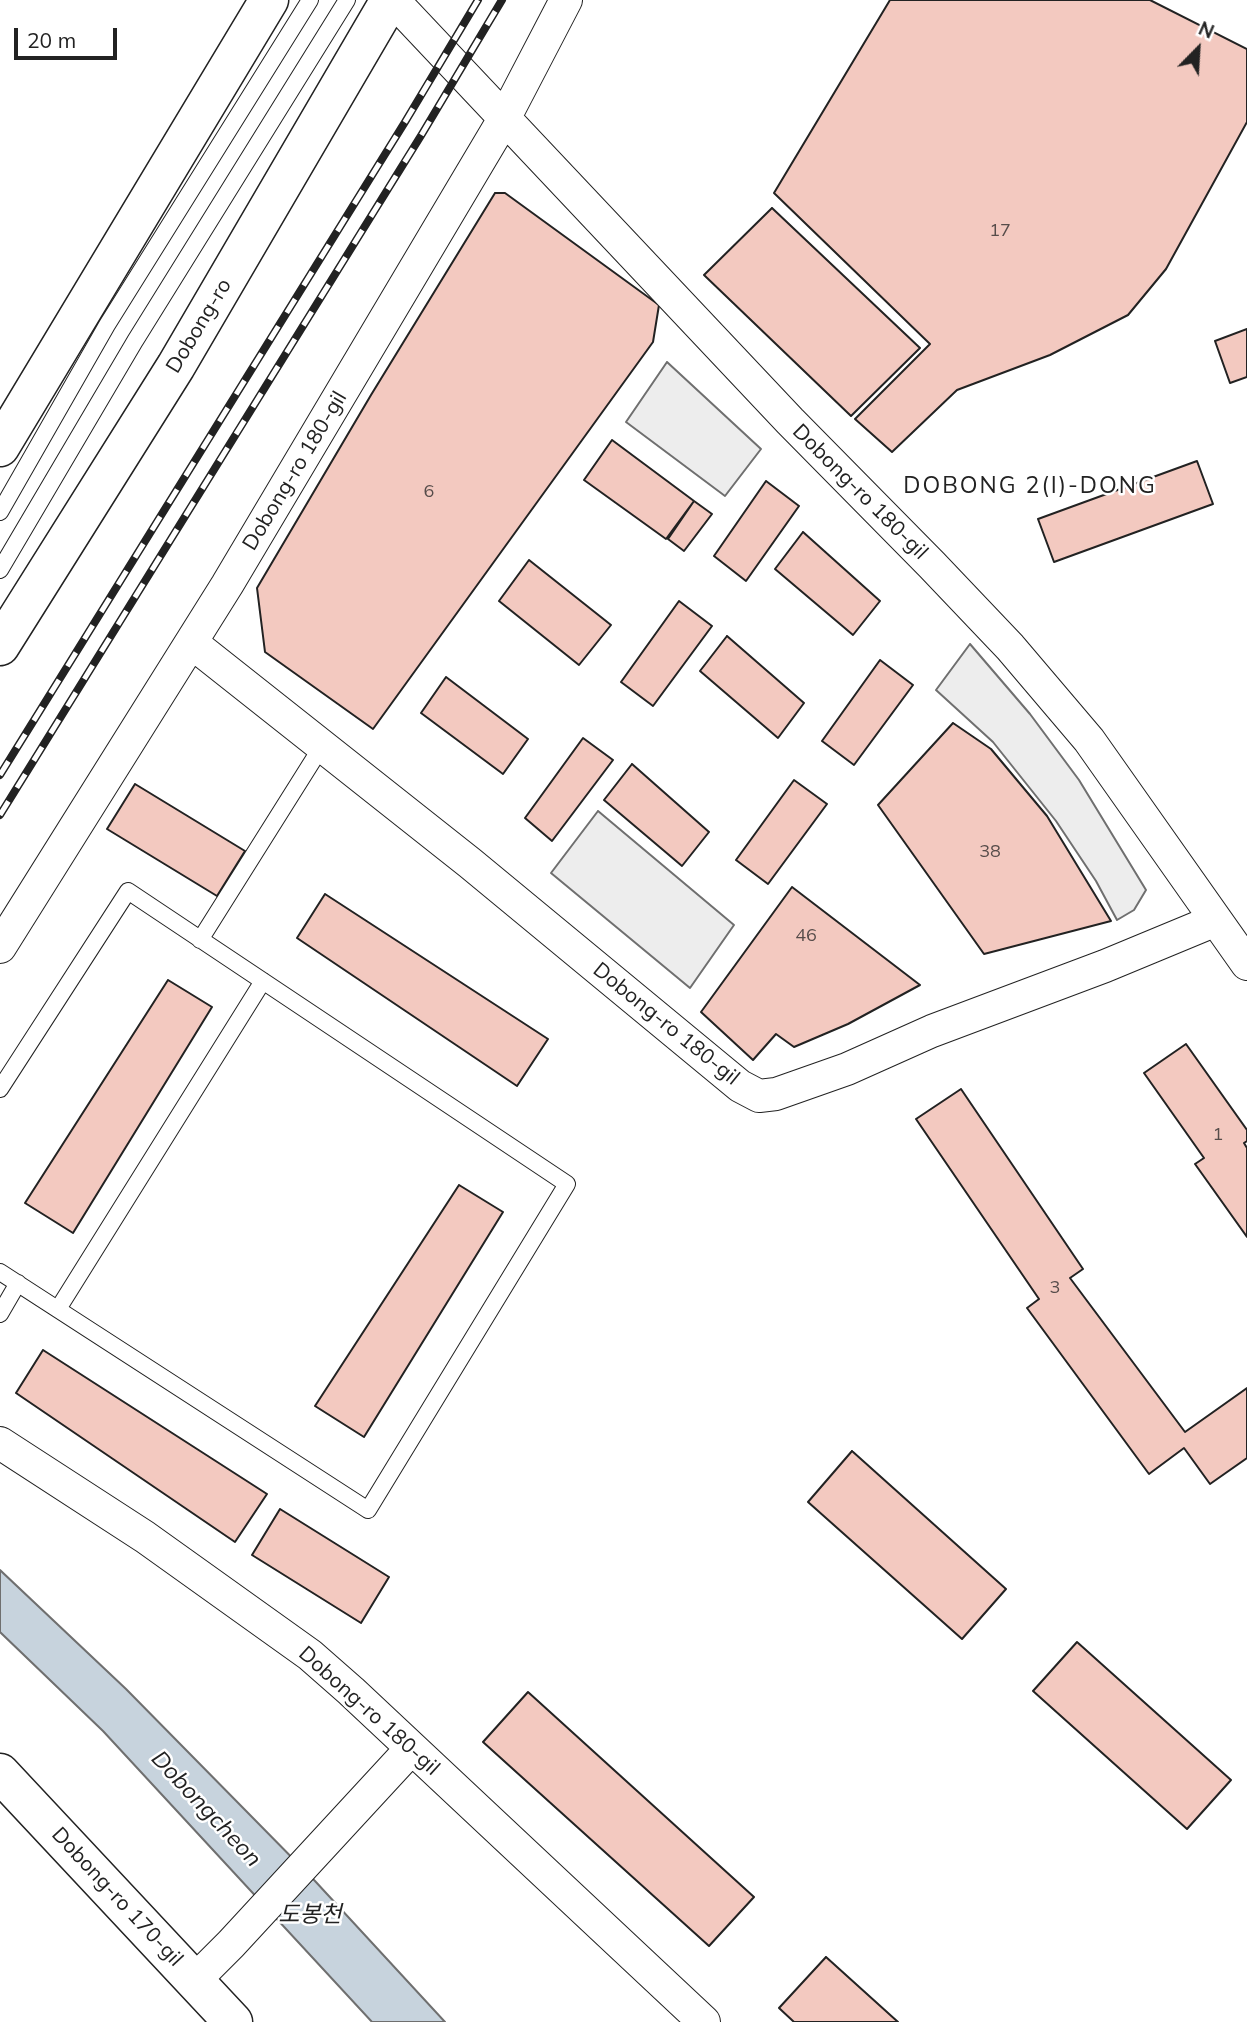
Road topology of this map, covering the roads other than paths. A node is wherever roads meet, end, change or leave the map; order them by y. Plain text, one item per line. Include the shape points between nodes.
1 (269, 0) edge
2 (310, 0) edge
3 (347, 0) edge
4 (392, 0) edge
5 (566, 0) edge
6 (504, 119) junction
7 (10, 408) edge
8 (0, 447) edge
9 (0, 512) edge
10 (0, 570) edge
11 (192, 642) junction
12 (0, 646) edge
13 (322, 746) junction
14 (1216, 920) junction
15 (200, 940) junction
16 (0, 947) edge
17 (1247, 964) edge
18 (262, 981) junction
19 (0, 1088) edge
20 (0, 1272) edge
21 (18, 1283) junction
22 (58, 1309) junction
23 (0, 1314) edge
24 (0, 1443) edge
25 (401, 1759) junction
26 (0, 1773) edge
27 (195, 1980) junction
28 (233, 2022) edge
29 (704, 2022) edge

1 - 7 main road
2 - 9 lane via 107,325
3 - 10 lane via 135,341
4 - 6 street, Dobong-ro 180-gil
4 - 12 main road, Dobong-ro via 176,366
5 - 6 street
6 - 11 street, Dobong-ro 180-gil
6 - 14 street, Dobong-ro 180-gil via 1010,647 1089,740
7 - 8 main road
11 - 13 street, Dobong-ro 180-gil
11 - 16 street, Dobong-ro 180-gil
13 - 14 street, Dobong-ro 180-gil via 740,1086 759,1096 847,1069
13 - 15 lane
14 - 17 street, Dobong-ro 180-gil
15 - 18 lane
15 - 19 lane via 128,891
18 - 22 lane
18 - 22 lane via 567,1184 368,1510
20 - 21 lane
21 - 22 lane
21 - 23 lane
24 - 25 street, Dobong-ro 180-gil via 282,1634 351,1691
25 - 27 street
25 - 29 street, Dobong-ro 180-gil
26 - 27 main road, Dobong-ro 170-gil
27 - 28 main road, Dobong-ro 170-gil

